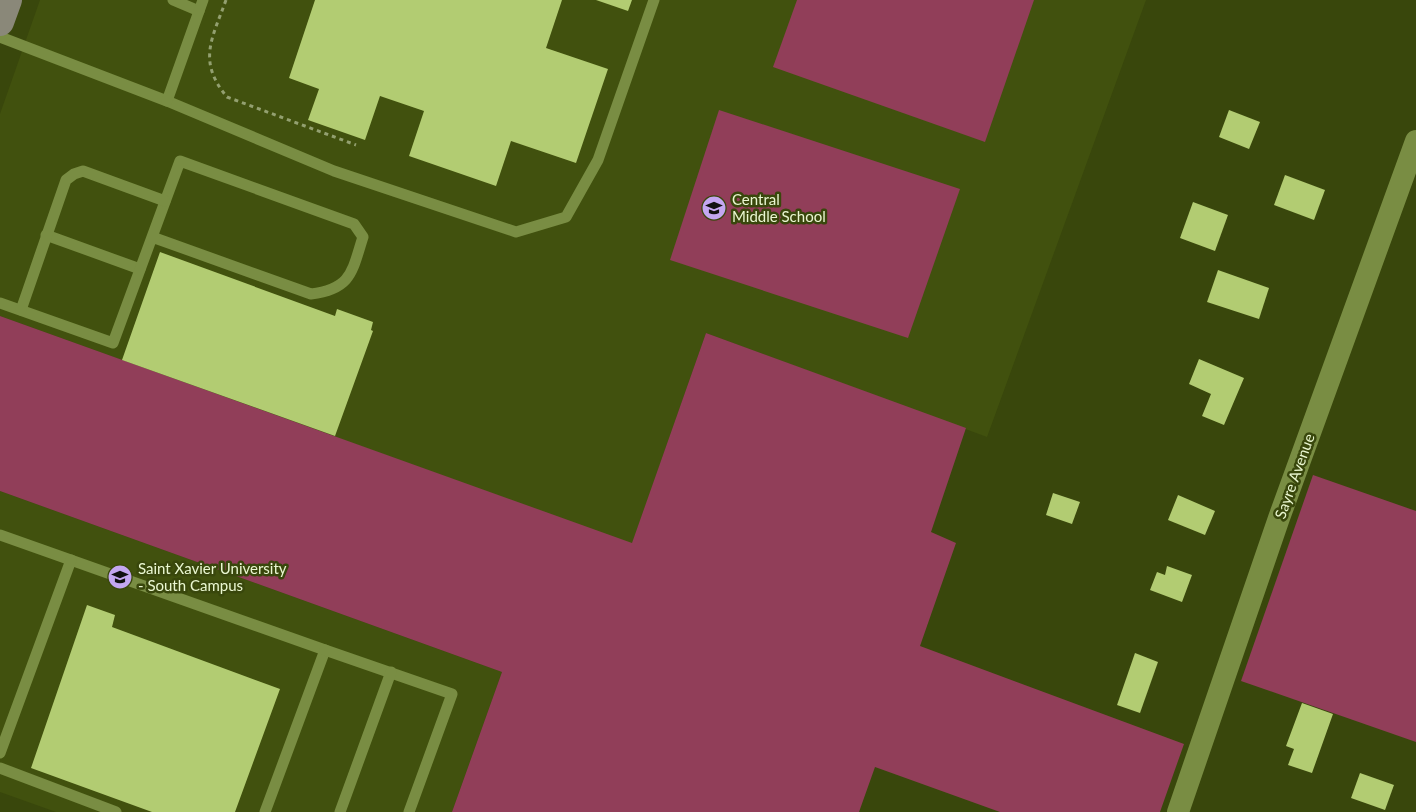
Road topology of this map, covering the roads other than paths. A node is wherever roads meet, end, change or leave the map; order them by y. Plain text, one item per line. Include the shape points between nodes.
1 (8, 0) edge
2 (173, 0) edge
3 (654, 0) edge
4 (201, 5) edge
5 (0, 22) edge
6 (0, 37) edge
7 (167, 101) junction
8 (1416, 141) edge
9 (165, 201) junction
10 (46, 236) junction
11 (152, 237) junction
12 (140, 269) junction
13 (0, 303) edge
14 (20, 310) junction
15 (0, 535) edge
16 (70, 560) junction
17 (325, 650) junction
18 (391, 672) junction
19 (0, 753) edge
20 (0, 768) edge
21 (116, 812) edge
22 (265, 812) edge
23 (340, 812) edge
24 (410, 812) edge
25 (1178, 812) edge

1 - 5 street
2 - 4 lane
3 - 7 lane via 598,160 566,217 516,232 334,170
4 - 7 lane
6 - 7 lane
8 - 25 street, Sayre Avenue via 1279,518
9 - 10 lane via 83,171 66,180
9 - 11 lane
9 - 11 lane via 180,161 354,224 363,237 352,272 340,286 312,294
10 - 12 lane
10 - 14 lane
11 - 12 lane
12 - 14 lane via 113,342
13 - 14 lane
15 - 16 lane
16 - 17 lane
16 - 19 lane
17 - 18 lane
17 - 22 lane
18 - 23 lane
18 - 24 lane via 452,694
20 - 21 lane

